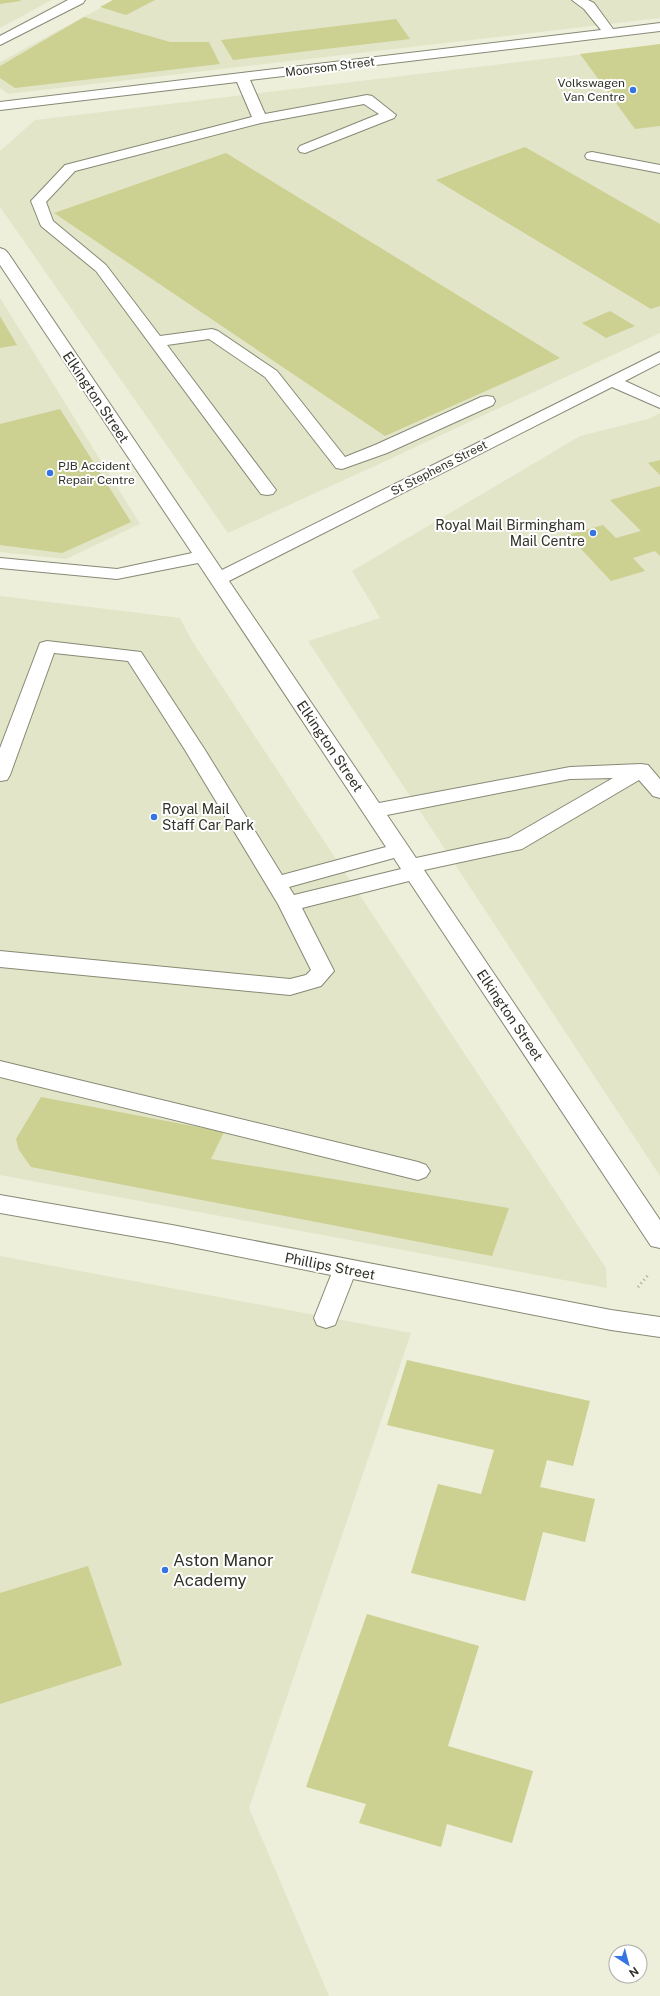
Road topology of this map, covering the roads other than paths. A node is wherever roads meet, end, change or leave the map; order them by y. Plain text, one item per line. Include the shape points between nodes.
1 (78, 0) edge
2 (579, 0) edge
3 (660, 27) edge
4 (610, 33) junction
5 (0, 41) edge
6 (242, 78) junction
7 (0, 106) edge
8 (260, 119) junction
9 (305, 148) dead end
10 (592, 156) dead end
11 (660, 169) edge
12 (0, 253) edge
13 (156, 340) junction
14 (660, 357) edge
15 (612, 381) junction
16 (487, 401) dead end
17 (660, 403) edge
18 (267, 490) dead end
19 (203, 556) junction
20 (0, 563) edge
21 (218, 579) junction
22 (641, 770) junction
23 (0, 774) edge
24 (660, 790) edge
25 (374, 811) junction
26 (408, 862) junction
27 (276, 884) junction
28 (289, 904) junction
29 (0, 959) edge
30 (0, 1069) edge
31 (418, 1171) dead end
32 (0, 1204) edge
33 (660, 1239) edge
34 (345, 1269) junction
35 (326, 1318) dead end
36 (660, 1327) edge

1 - 5 street
2 - 4 street via 589,6
3 - 4 street, Moorsom Street
4 - 6 street, Moorsom Street
6 - 7 street, Moorsom Street
6 - 8 street
8 - 9 street via 367,99 389,115
8 - 13 street via 70,168 38,201 46,223 101,268
10 - 11 street
12 - 19 street, Elkington Street
13 - 16 street via 212,334 271,374 342,464
13 - 18 street
14 - 15 street, St Stephens Street
15 - 17 street
15 - 21 street, St Stephens Street
19 - 20 street via 117,574
19 - 21 street, Elkington Street
21 - 25 street, Elkington Street
22 - 24 street
22 - 25 street via 570,774
22 - 26 street via 515,844
23 - 27 street via 47,647 134,656 195,750
25 - 26 street, Elkington Street
26 - 27 street
26 - 28 street
26 - 33 street, Elkington Street
27 - 28 street
28 - 29 street via 323,971 313,981 290,987
30 - 31 street
32 - 34 street, Phillips Street via 172,1234
34 - 35 street
34 - 36 street, Phillips Street

